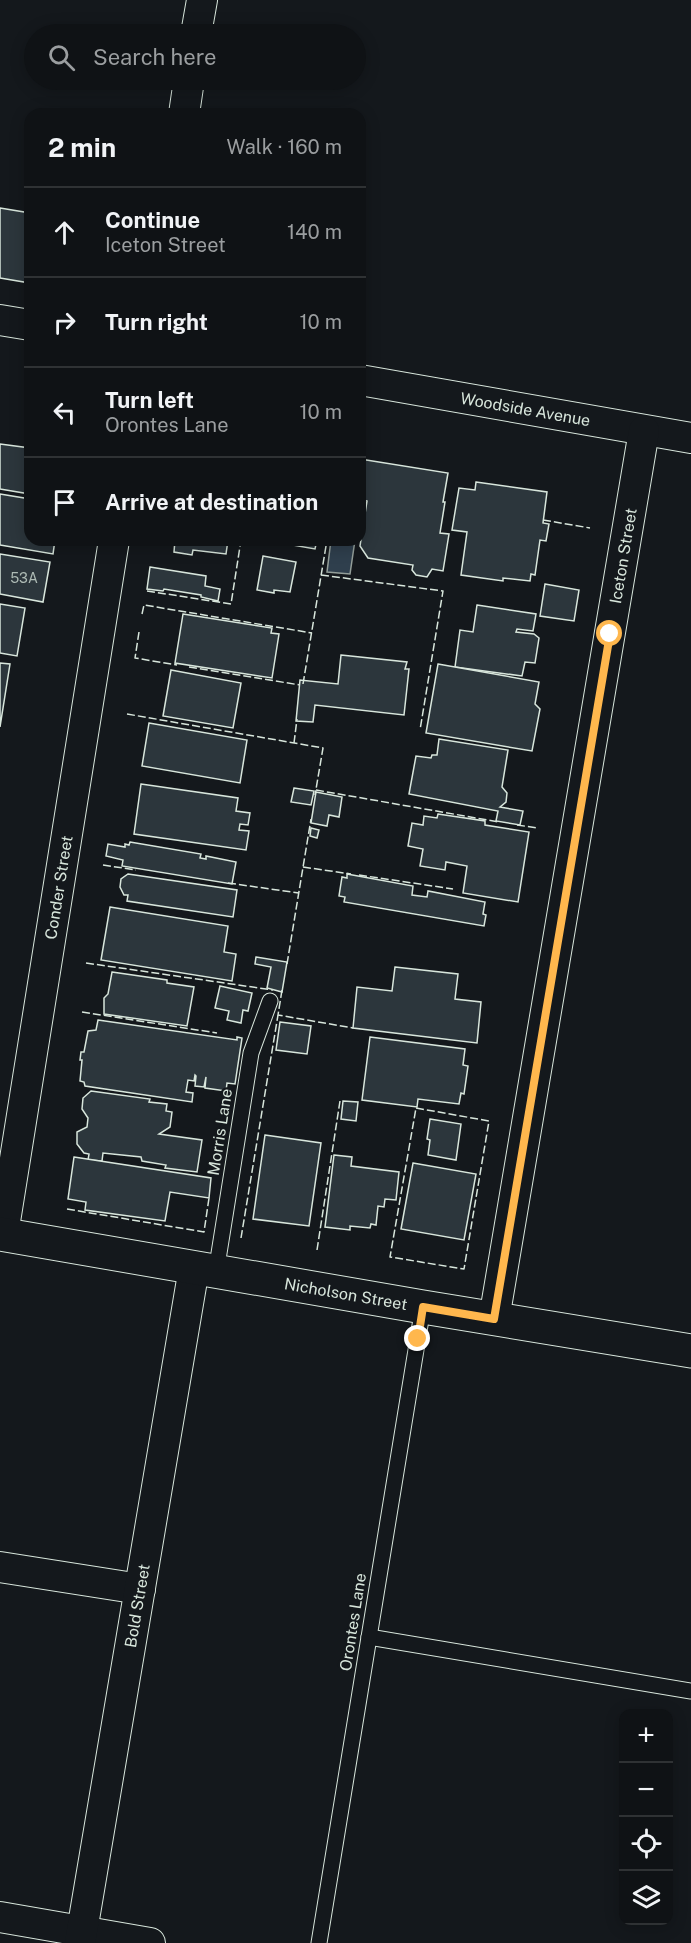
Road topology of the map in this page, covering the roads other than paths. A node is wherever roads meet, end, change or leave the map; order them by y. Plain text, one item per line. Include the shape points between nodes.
1 (202, 0) edge
2 (198, 24) edge
3 (188, 90) edge
4 (185, 108) edge
5 (0, 320) edge
6 (24, 324) edge
7 (366, 381) edge
8 (644, 431) junction
9 (691, 438) edge
10 (113, 546) edge
11 (270, 1000) dead end
12 (2, 1234) edge
13 (205, 1270) junction
14 (423, 1307) junction
15 (494, 1319) junction
16 (691, 1351) edge
17 (0, 1567) edge
18 (140, 1589) junction
19 (369, 1637) junction
20 (691, 1691) edge
21 (0, 1917) edge
22 (81, 1937) edge
23 (150, 1943) edge
24 (319, 1943) edge

1 - 2 street
3 - 4 street
5 - 6 street
7 - 8 street, Woodside Avenue
8 - 9 street, Woodside Avenue
8 - 15 street, Iceton Street
10 - 12 street, Conder Street
11 - 13 lane, Morris Lane via 251,1053
12 - 13 street, Nicholson Street
13 - 14 street, Nicholson Street
13 - 18 street, Bold Street
14 - 15 street, Nicholson Street
14 - 19 lane, Orontes Lane
15 - 16 street, Nicholson Street
17 - 18 street
18 - 22 street, Bold Street
19 - 20 lane
19 - 24 lane, Orontes Lane
21 - 22 street
22 - 23 street

